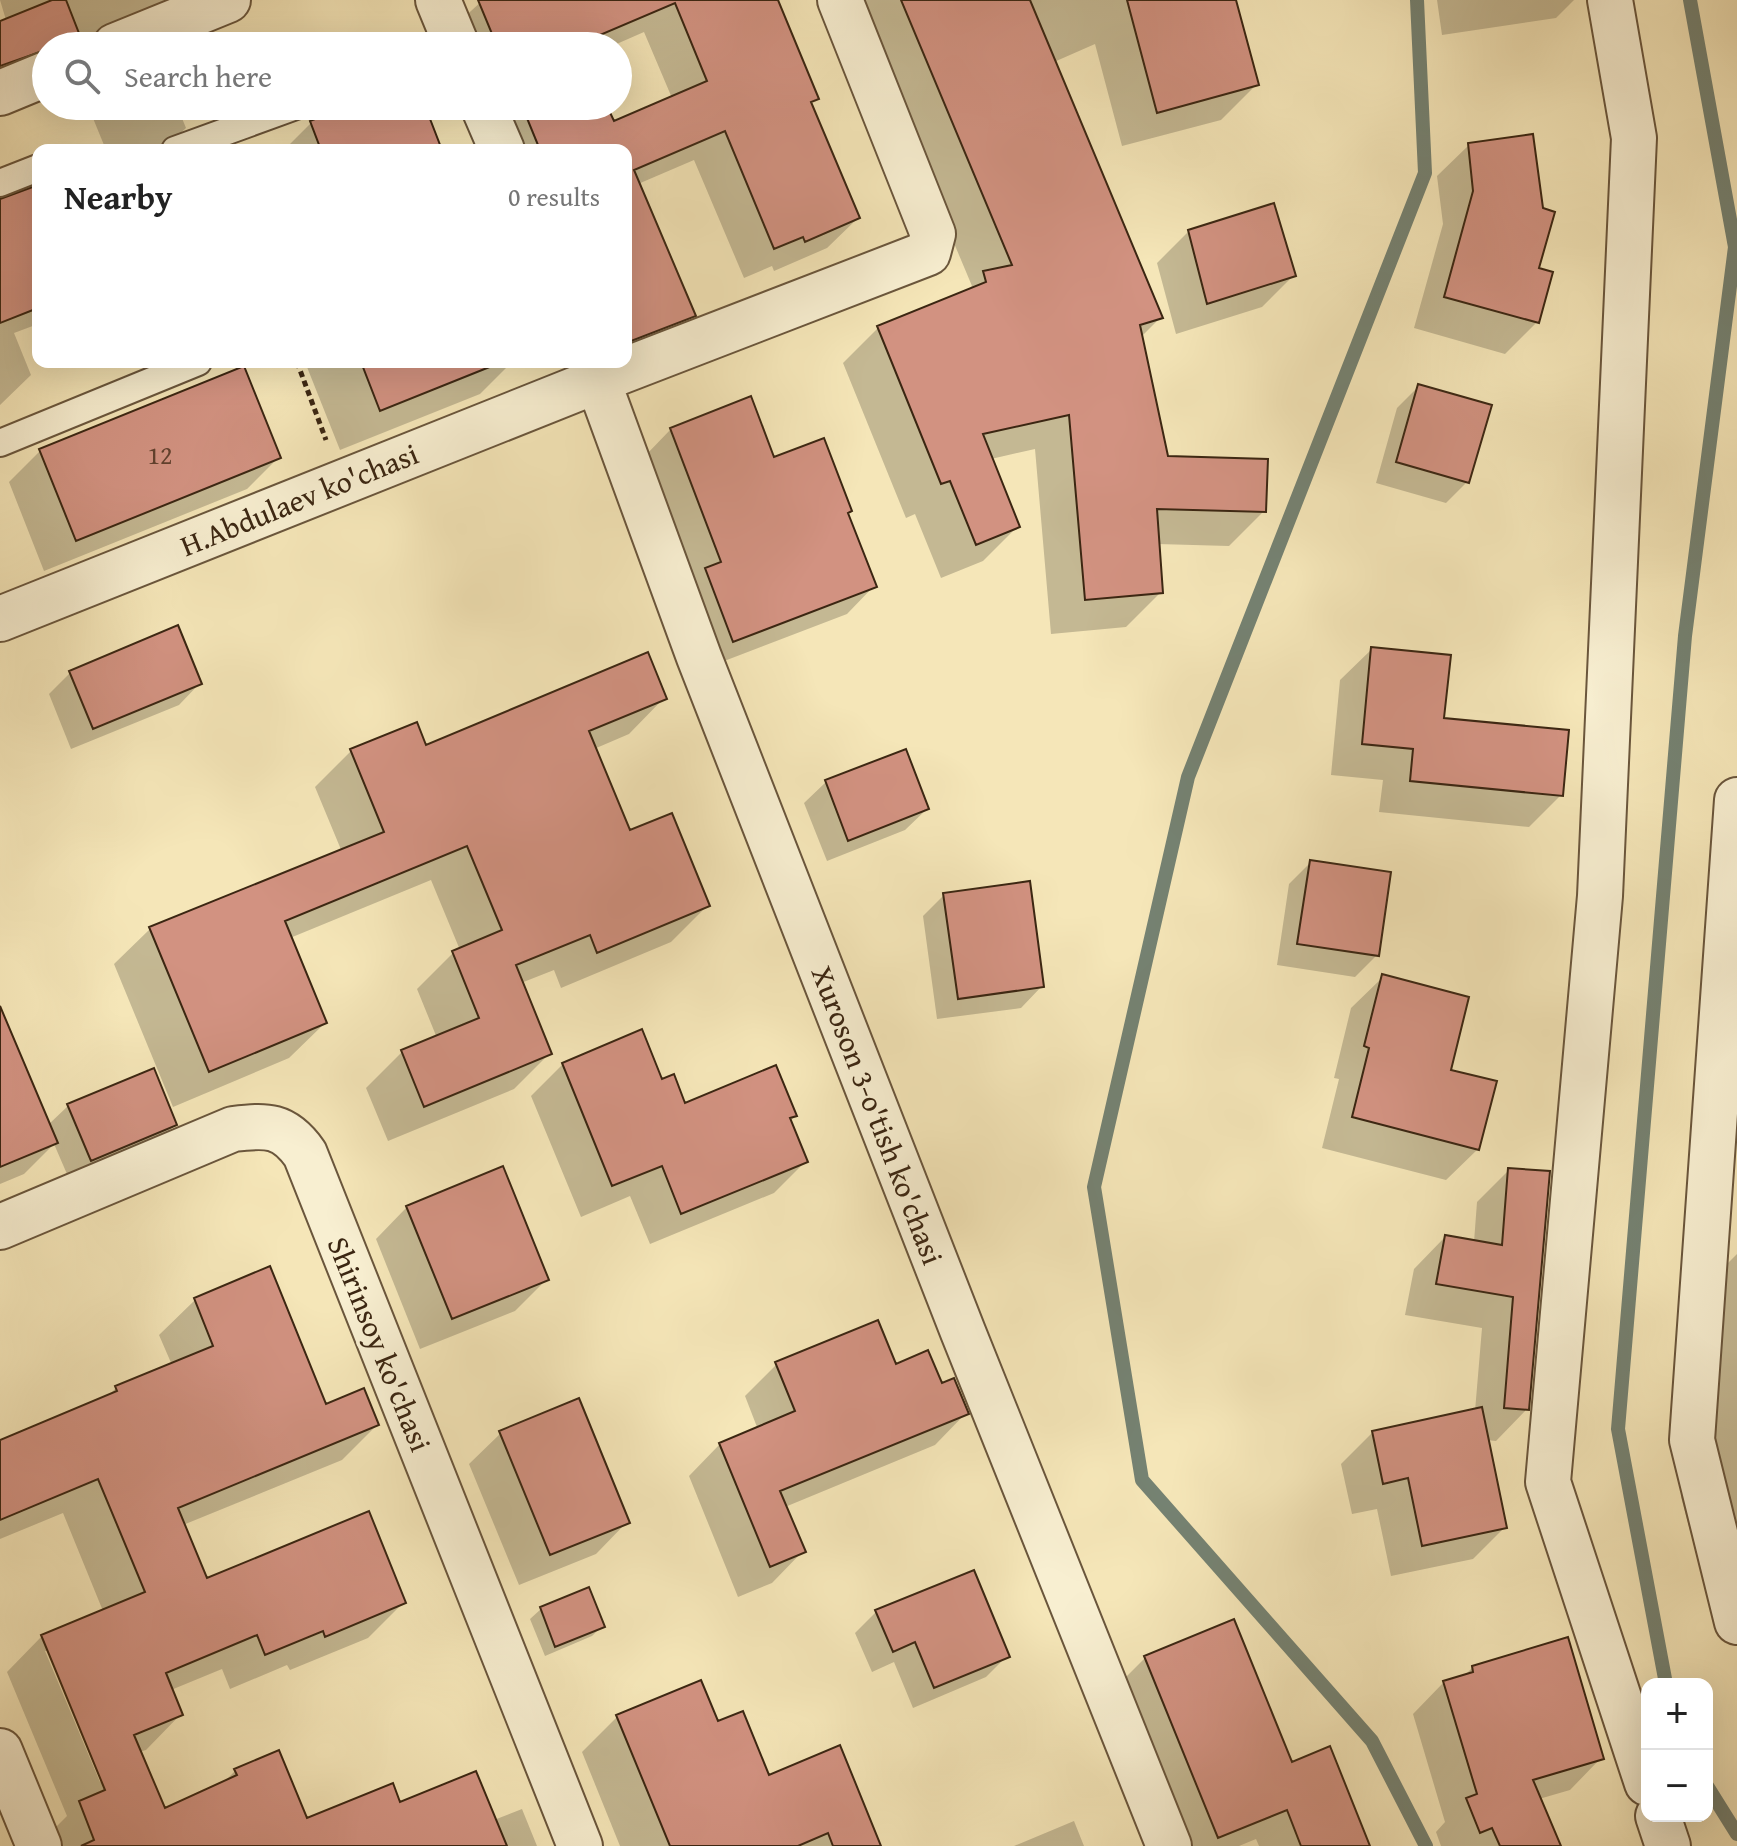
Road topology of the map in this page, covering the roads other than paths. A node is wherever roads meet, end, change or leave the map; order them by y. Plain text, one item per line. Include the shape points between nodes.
1 (228, 0) edge
2 (438, 0) edge
3 (840, 0) edge
4 (1610, 0) edge
5 (149, 32) edge
6 (451, 32) edge
7 (32, 80) edge
8 (0, 93) edge
9 (258, 120) edge
10 (489, 120) edge
11 (192, 144) edge
12 (499, 144) edge
13 (32, 170) edge
14 (0, 183) edge
15 (632, 358) edge
16 (183, 368) edge
17 (595, 371) edge
18 (0, 443) edge
19 (0, 619) edge
20 (1737, 800) edge
21 (0, 1227) edge
22 (1737, 1622) edge
23 (0, 1751) edge
24 (1641, 1765) edge
25 (1660, 1822) edge
26 (39, 1846) edge
27 (580, 1846) edge
28 (1169, 1846) edge
29 (1668, 1846) edge

1 - 5 street
2 - 6 street
3 - 15 street, H.Abdulaev ko'chasi via 933,234 928,253
4 - 24 street via 1634,154 1600,896 1548,1482
7 - 8 street
9 - 11 lane
10 - 12 street
13 - 14 lane
16 - 18 lane
17 - 19 street, H.Abdulaev ko'chasi via 341,482
17 - 28 street, Xuroson 3-o'tish ko'chasi via 699,657
20 - 22 street via 1692,1440
21 - 27 street, Shirinsoy ko'chasi via 233,1129 276,1128 294,1138 305,1154
23 - 26 street
25 - 29 street

